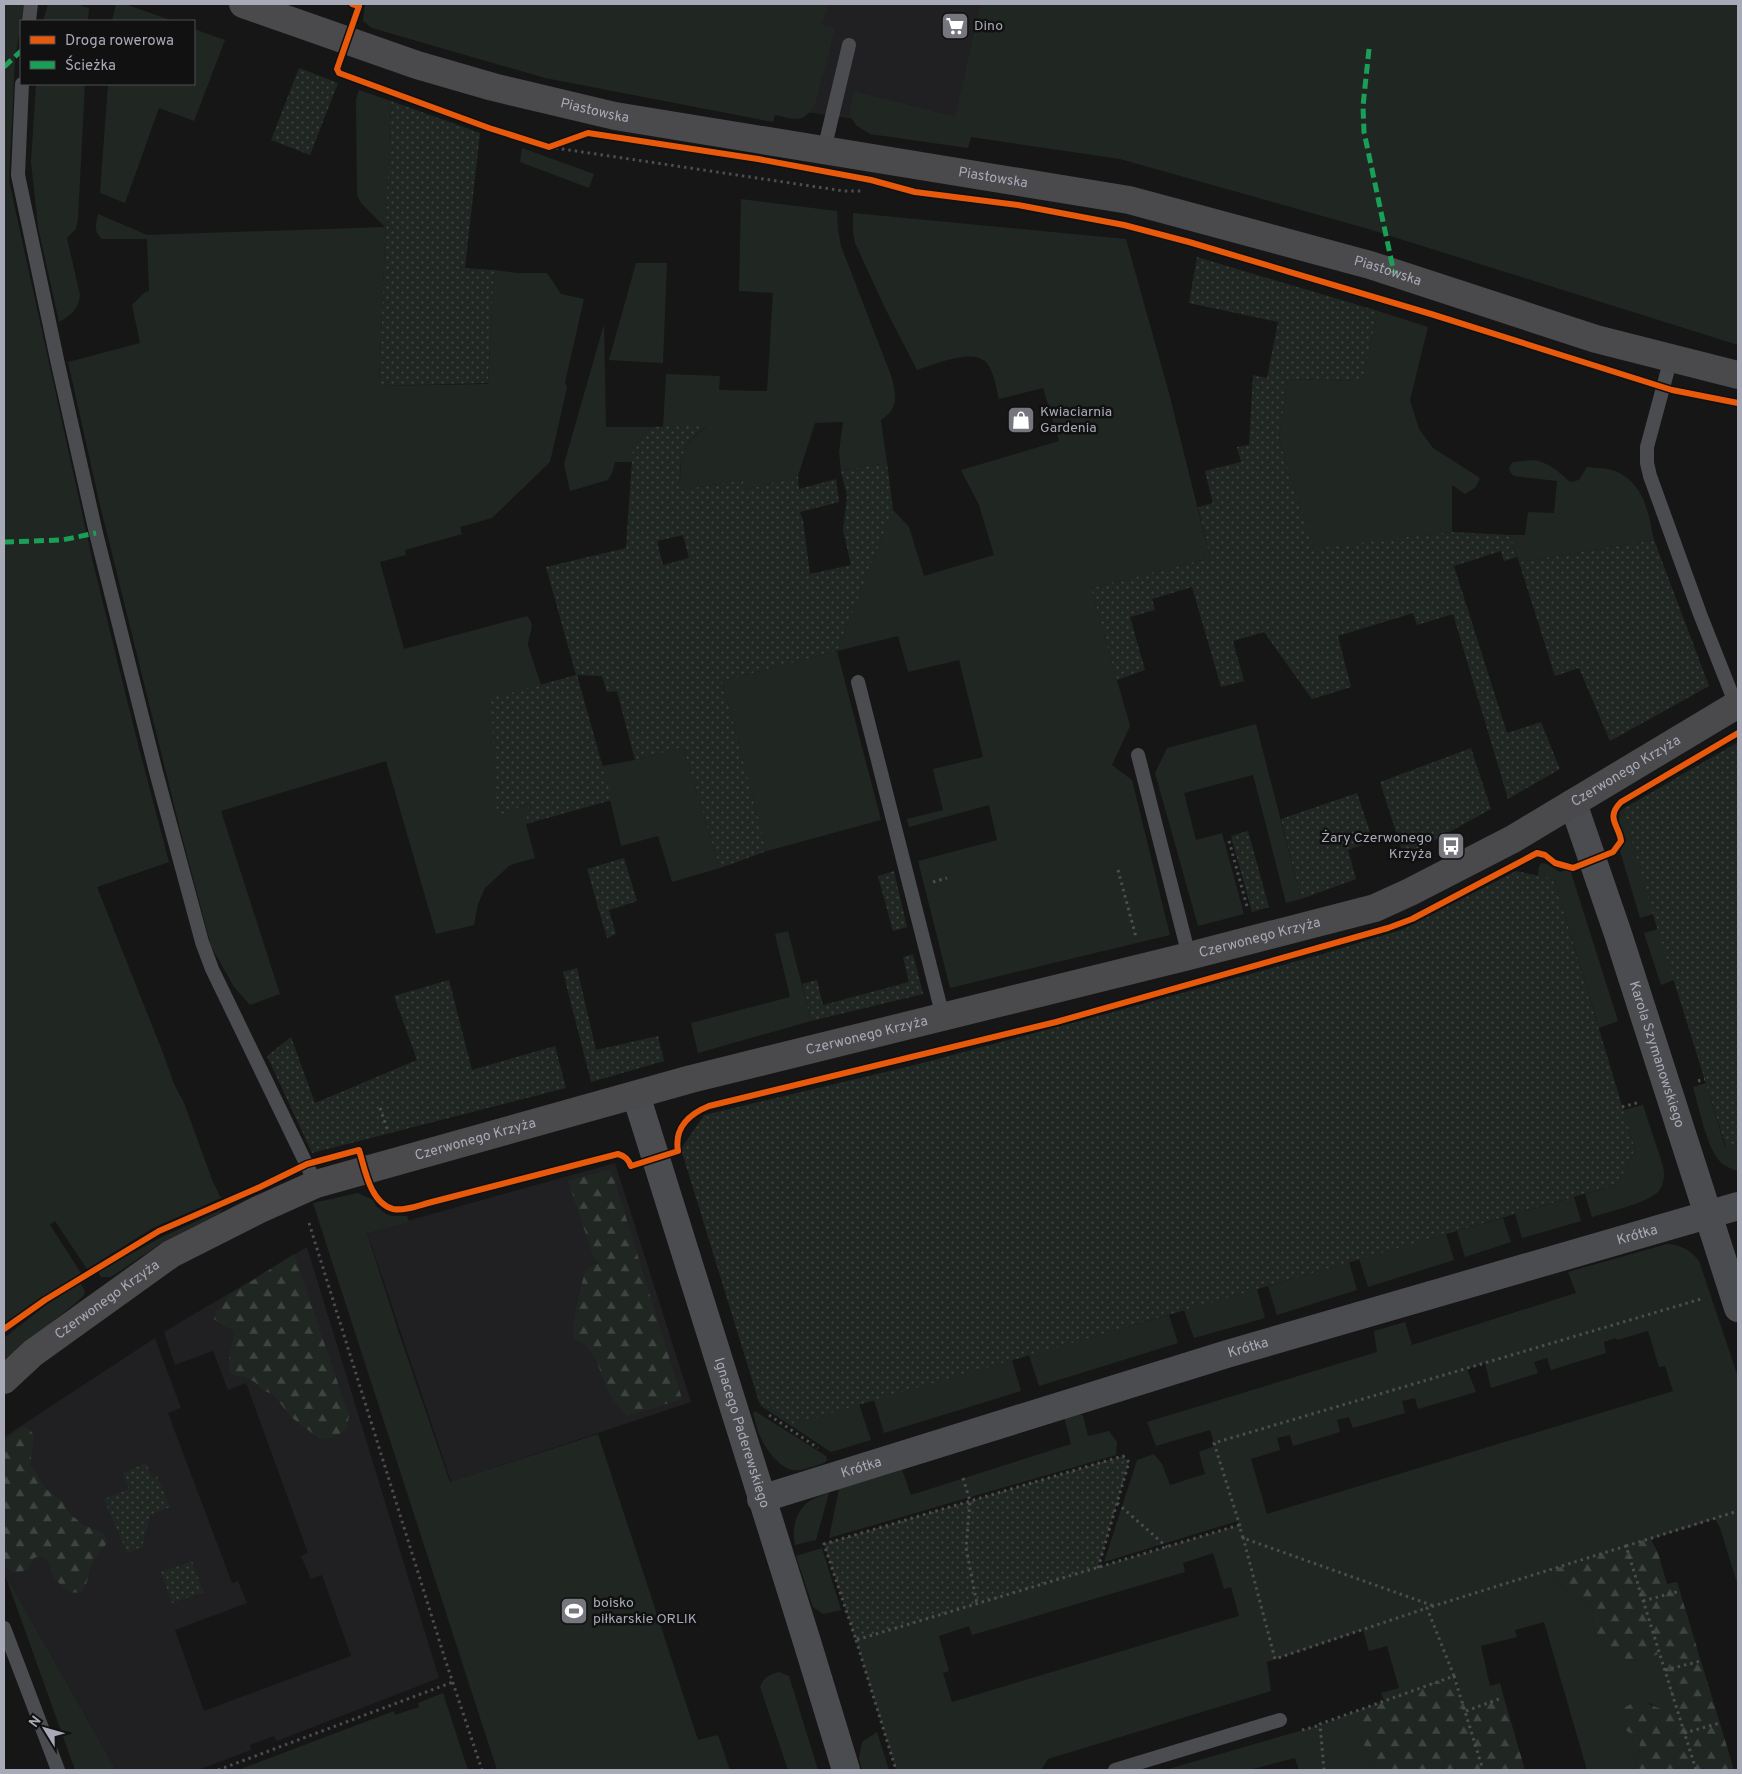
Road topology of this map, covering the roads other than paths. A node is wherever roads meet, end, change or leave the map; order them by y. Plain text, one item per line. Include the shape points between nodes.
1 (31, 4) edge
2 (256, 6) edge
3 (29, 20) edge
4 (849, 45) dead end
5 (22, 85) edge
6 (824, 150) junction
7 (1671, 358) junction
8 (1738, 375) edge
9 (858, 682) dead end
10 (1737, 705) edge
11 (1138, 755) dead end
12 (1573, 803) junction
13 (1190, 956) junction
14 (943, 1017) junction
15 (636, 1095) junction
16 (305, 1189) junction
17 (1738, 1206) edge
18 (1707, 1214) junction
19 (1738, 1308) edge
20 (4, 1380) edge
21 (762, 1499) junction
22 (4, 1628) edge
23 (1280, 1720) dead end
24 (58, 1770) edge
25 (846, 1770) edge
26 (1115, 1770) edge

1 - 3 lane
2 - 6 street, Piastowska via 408,63 493,87 615,116
4 - 6 lane
5 - 16 lane via 18,175 96,533 156,772 202,942
6 - 7 street, Piastowska via 1129,200 1370,265 1596,339
7 - 8 street, Piastowska
7 - 10 lane via 1647,447 1647,463 1696,605
9 - 14 lane
10 - 12 street, Czerwonego Krzyża
11 - 13 lane
12 - 13 street, Czerwonego Krzyża via 1513,838 1375,908
12 - 18 street, Karola Szymanowskiego
13 - 14 street, Czerwonego Krzyża
14 - 15 street, Czerwonego Krzyża
15 - 16 street, Czerwonego Krzyża
15 - 21 street, Ignacego Paderewskiego
16 - 20 street, Czerwonego Krzyża via 171,1254 33,1353
17 - 18 street, Krótka
18 - 19 street, Karola Szymanowskiego
18 - 21 street, Krótka via 1227,1354
21 - 25 street, Ignacego Paderewskiego
22 - 24 lane
23 - 26 lane

